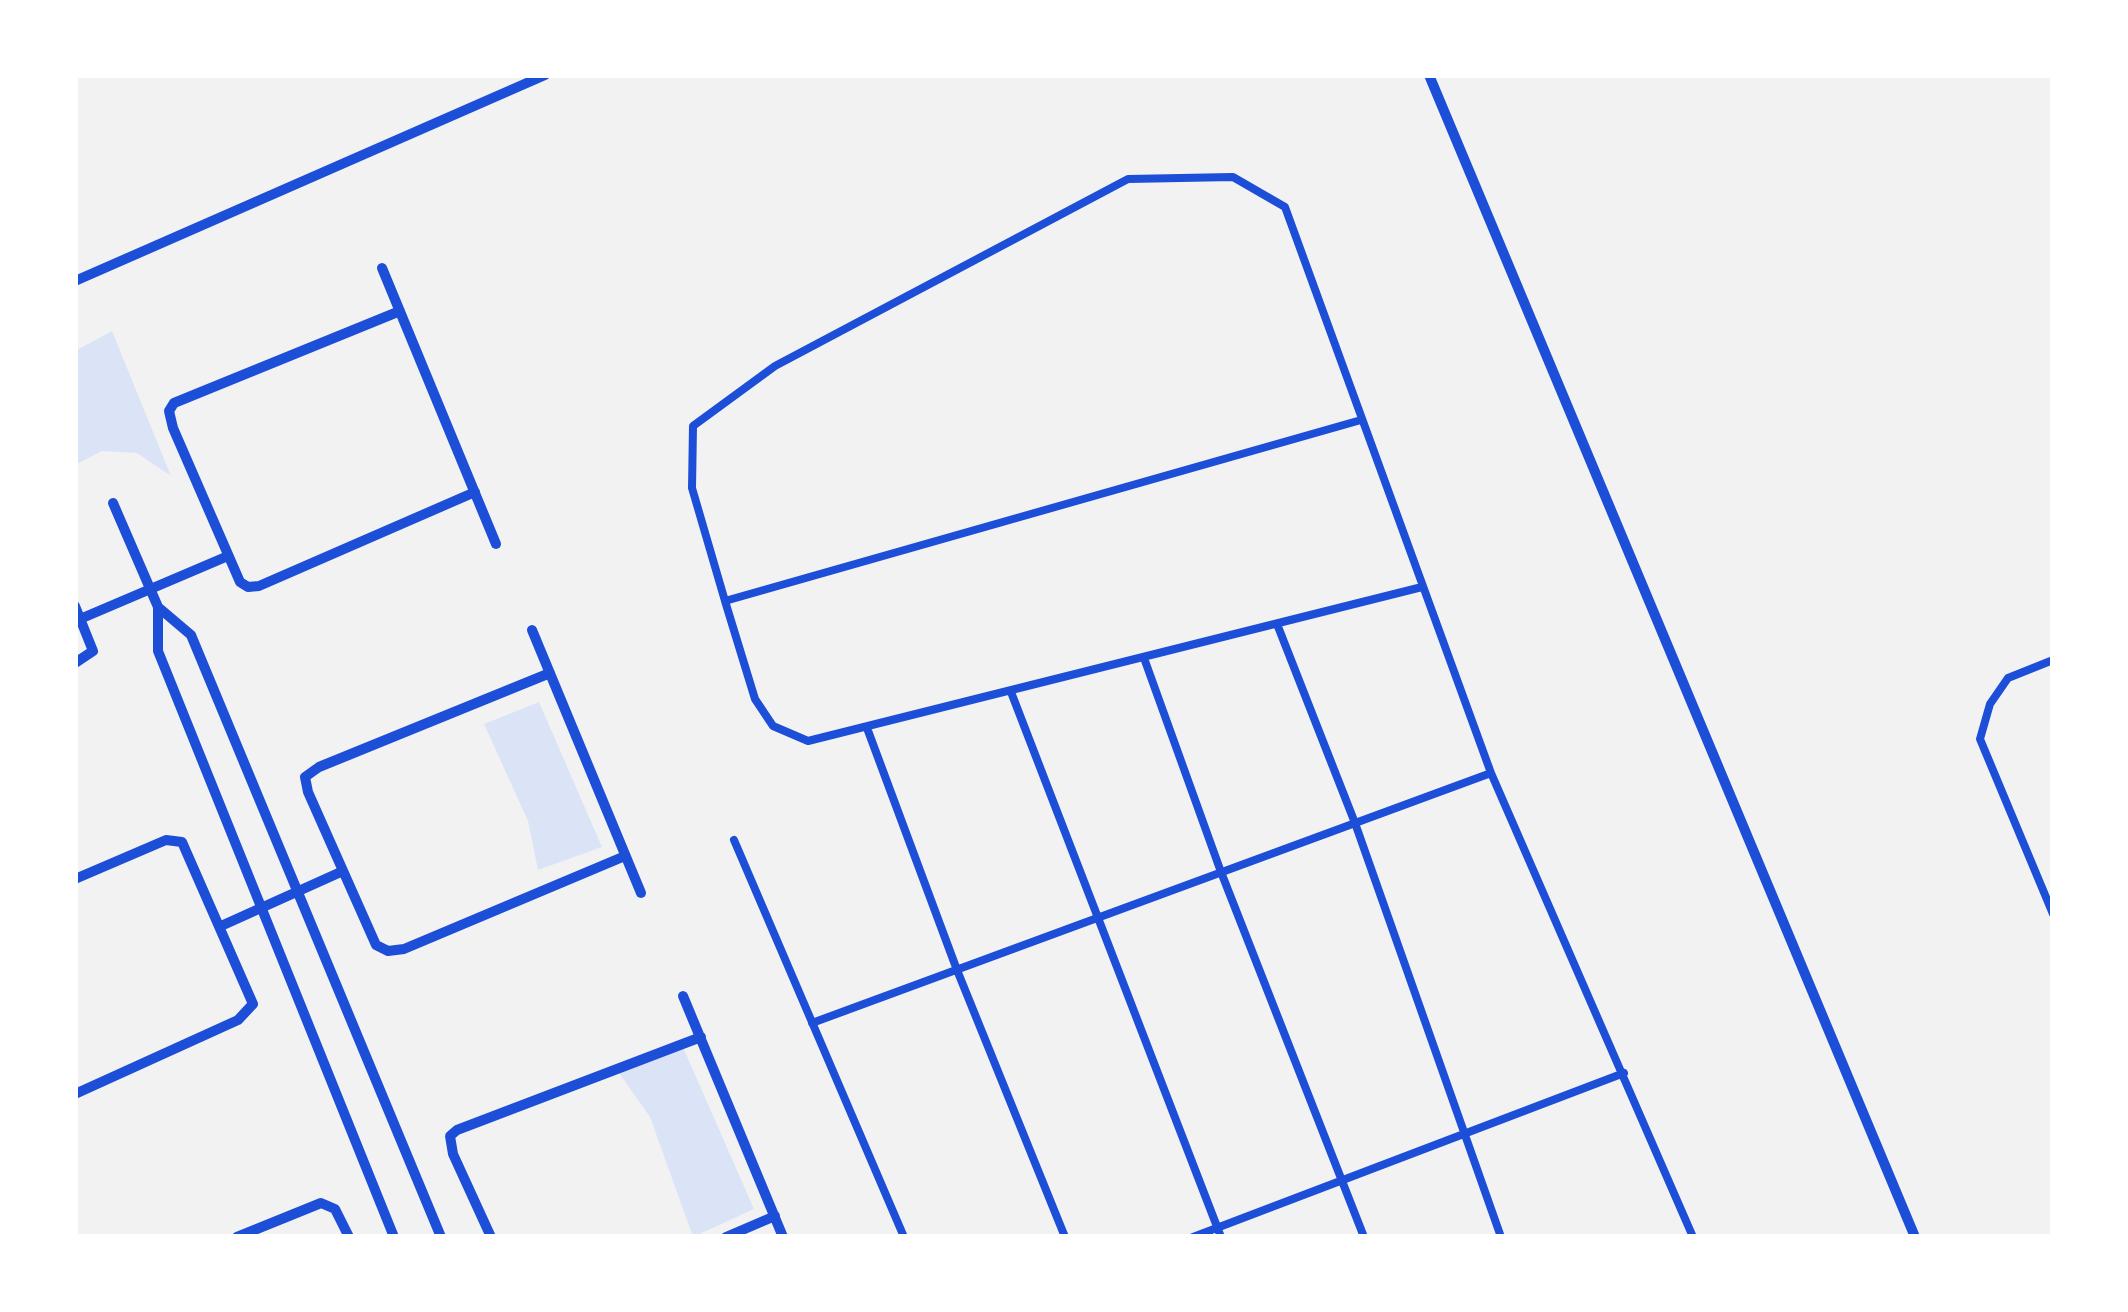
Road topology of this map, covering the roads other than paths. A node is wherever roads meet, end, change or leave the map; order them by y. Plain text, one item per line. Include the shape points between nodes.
1 (545, 75) edge
2 (1429, 75) edge
3 (382, 268) dead end
4 (75, 281) edge
5 (400, 311) junction
6 (1361, 420) junction
7 (475, 492) junction
8 (114, 504) dead end
9 (496, 544) dead end
10 (228, 556) junction
11 (1422, 587) junction
12 (152, 589) junction
13 (725, 601) junction
14 (75, 606) edge
15 (158, 608) junction
16 (80, 618) junction
17 (1277, 624) junction
18 (532, 630) dead end
19 (1144, 658) junction
20 (2053, 660) edge
21 (75, 664) edge
22 (550, 673) junction
23 (1011, 692) junction
24 (867, 728) junction
25 (1490, 773) junction
26 (1354, 823) junction
27 (734, 840) dead end
28 (626, 856) junction
29 (343, 871) junction
30 (1221, 872) junction
31 (75, 879) edge
32 (296, 892) junction
33 (641, 894) dead end
34 (263, 906) junction
35 (2053, 914) edge
36 (1101, 917) junction
37 (221, 926) junction
38 (957, 970) junction
39 (684, 996) dead end
40 (812, 1024) junction
41 (700, 1037) junction
42 (1624, 1073) junction
43 (75, 1094) edge
44 (1463, 1135) junction
45 (1342, 1180) junction
46 (775, 1216) junction
47 (1219, 1232) edge
48 (487, 1236) edge
49 (237, 1237) edge
50 (349, 1237) edge
51 (394, 1237) edge
52 (441, 1237) edge
53 (726, 1237) edge
54 (784, 1237) edge
55 (904, 1237) edge
56 (1065, 1237) edge
57 (1193, 1237) edge
58 (1364, 1237) edge
59 (1501, 1237) edge
60 (1693, 1237) edge
61 (1914, 1237) edge

1 - 4 street
2 - 61 street
3 - 5 street
5 - 7 street
5 - 10 street via 180,400 169,411
6 - 11 lane
6 - 13 lane
6 - 13 lane via 1284,207 1233,177 1128,179 775,366 693,426 692,488
7 - 9 street
7 - 10 street via 259,586 240,582
8 - 12 street
10 - 12 street
11 - 17 lane
11 - 25 lane
12 - 15 street
12 - 16 street
13 - 24 lane via 755,699 773,726 808,741
14 - 16 street
15 - 32 street via 190,635
15 - 34 street via 158,651
16 - 21 street via 92,654
17 - 19 lane
17 - 26 lane
18 - 22 street
19 - 23 lane
19 - 30 lane
20 - 35 lane via 2008,678 1990,704 1980,739
22 - 28 street
22 - 29 street via 306,777
23 - 24 lane
23 - 36 lane
24 - 38 lane
25 - 26 lane
25 - 42 lane
26 - 30 lane
26 - 44 lane
27 - 40 lane
28 - 29 street via 388,951 376,945
28 - 33 street
29 - 32 street
30 - 36 lane
30 - 45 lane
31 - 37 street via 178,839
32 - 34 street
32 - 52 street
34 - 37 street
34 - 51 street
36 - 38 lane
36 - 47 lane
37 - 43 street via 252,996 250,1011
38 - 40 lane
38 - 56 lane
39 - 41 street
40 - 55 lane
41 - 46 street
41 - 48 street via 450,1136
42 - 44 lane
42 - 60 lane
44 - 45 lane
44 - 59 lane
45 - 47 lane
45 - 58 lane
46 - 53 street
46 - 54 street
47 - 57 lane
49 - 50 street via 314,1204 330,1205

